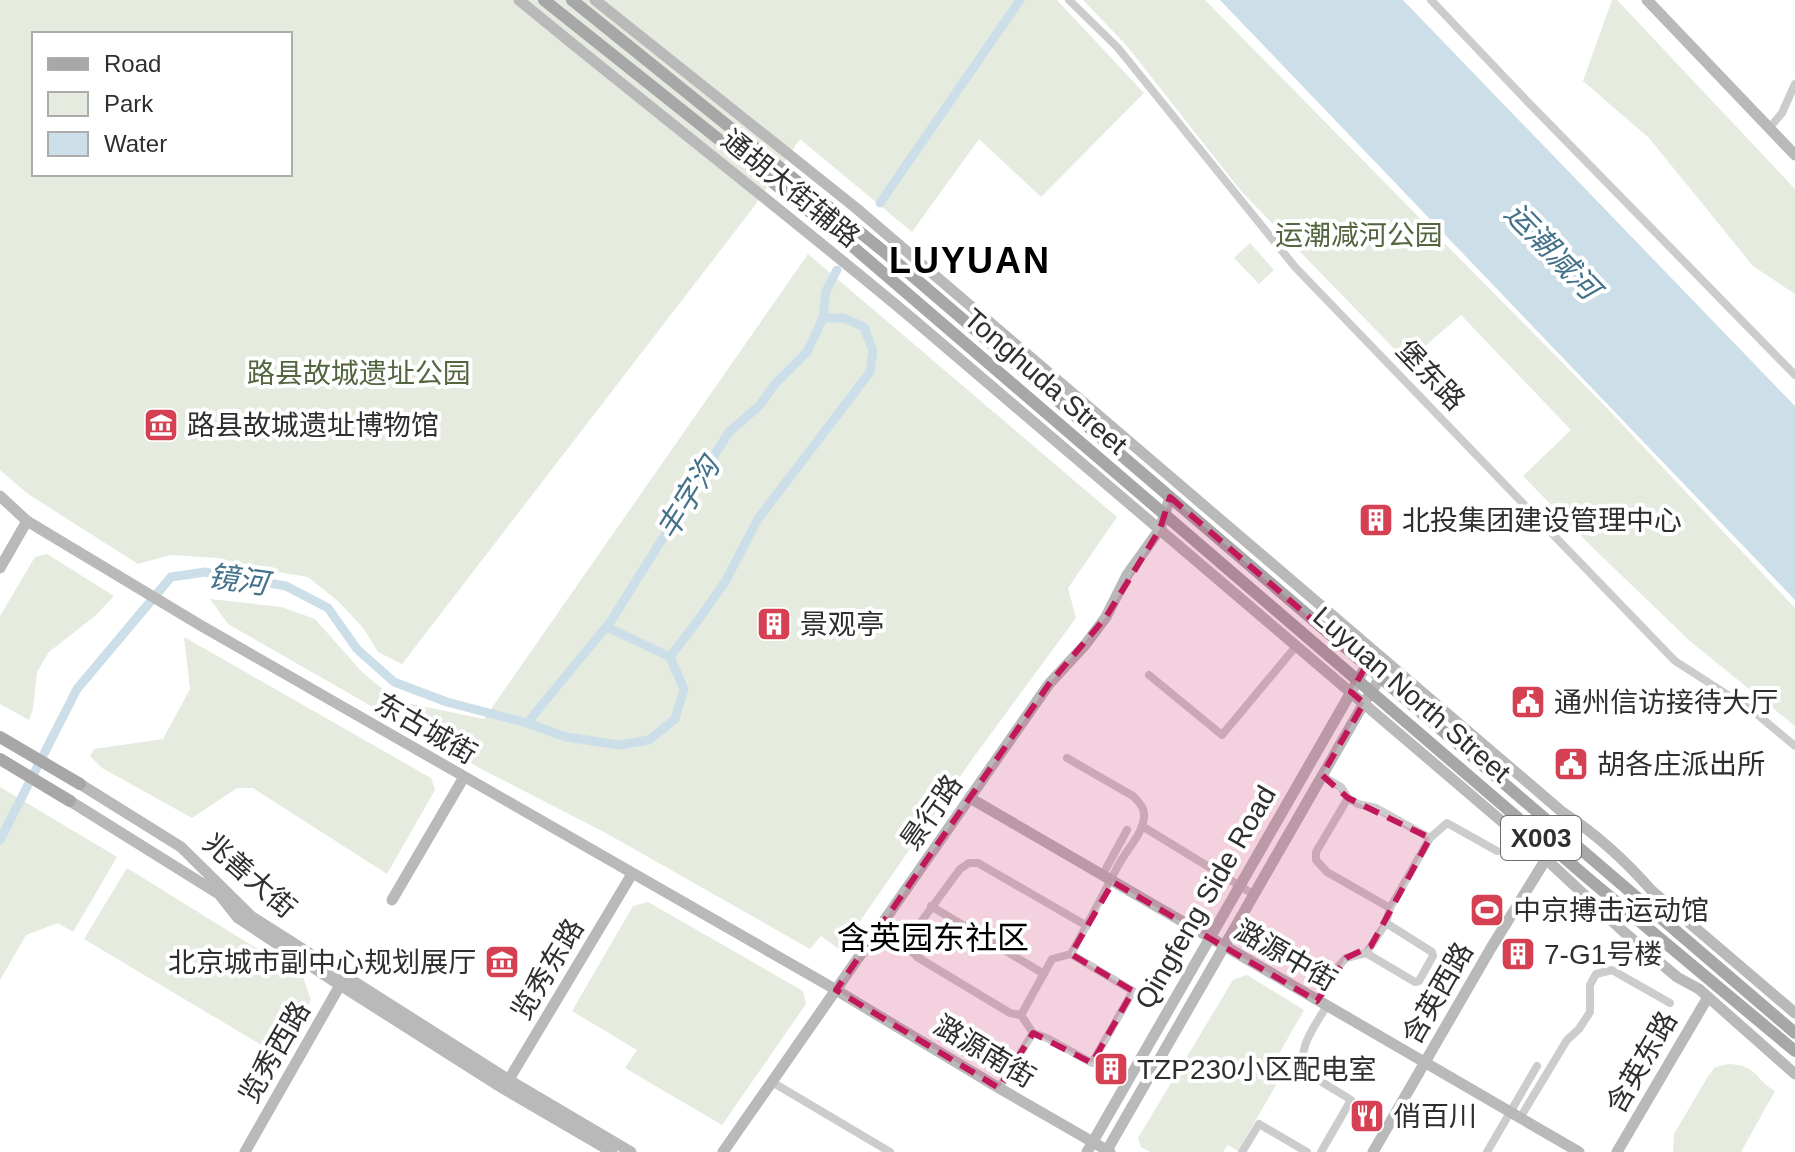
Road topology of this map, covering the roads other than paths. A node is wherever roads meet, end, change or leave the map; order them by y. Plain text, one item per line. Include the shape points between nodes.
1 (519, 0) edge
2 (544, 0) edge
3 (572, 0) edge
4 (595, 0) edge
5 (1069, 0) edge
6 (1431, 0) edge
7 (1647, 0) edge
8 (1795, 84) edge
9 (1770, 127) junction
10 (1795, 155) edge
11 (1795, 375) edge
12 (0, 496) edge
13 (1170, 497) junction
14 (1165, 514) junction
15 (27, 521) junction
16 (1160, 529) junction
17 (0, 568) edge
18 (1300, 610) joint
19 (1290, 621) joint
20 (1297, 645) junction
21 (1366, 666) junction
22 (1149, 675) dead end
23 (1380, 678) junction
24 (1354, 686) junction
25 (1371, 691) junction
26 (1364, 703) junction
27 (5, 740) edge
28 (1795, 746) edge
29 (1067, 758) dead end
30 (0, 759) edge
31 (1322, 776) junction
32 (464, 777) junction
33 (80, 784) joint
34 (970, 798) junction
35 (1348, 798) junction
36 (70, 801) joint
37 (1142, 826) junction
38 (1127, 830) dead end
39 (1430, 838) junction
40 (1497, 851) dead end
41 (1546, 859) junction
42 (632, 874) junction
43 (1106, 878) junction
44 (1240, 886) junction
45 (1253, 894) junction
46 (392, 900) dead end
47 (931, 906) junction
48 (1390, 908) junction
49 (1386, 923) junction
50 (1087, 926) junction
51 (1209, 939) junction
52 (1222, 946) junction
53 (1366, 953) junction
54 (1071, 954) junction
55 (1044, 974) junction
56 (343, 981) junction
57 (836, 990) junction
58 (1708, 997) junction
59 (1670, 1003) dead end
60 (1322, 1004) junction
61 (1795, 1013) edge
62 (1021, 1015) junction
63 (1033, 1033) junction
64 (1795, 1033) edge
65 (1777, 1037) junction
66 (1767, 1050) junction
67 (1795, 1051) edge
68 (1424, 1063) junction
69 (1537, 1066) dead end
70 (1795, 1074) edge
71 (772, 1082) junction
72 (506, 1084) junction
73 (999, 1088) junction
74 (1514, 1115) junction
75 (1089, 1147) edge
76 (1107, 1151) edge
77 (245, 1152) edge
78 (612, 1152) edge
79 (631, 1152) edge
80 (723, 1152) edge
81 (890, 1152) edge
82 (1242, 1152) edge
83 (1307, 1152) edge
84 (1321, 1152) edge
85 (1373, 1152) edge
86 (1487, 1152) edge
87 (1579, 1152) edge
88 (1617, 1152) edge

1 - 16 street, 通胡大街辅路 via 842,260
2 - 14 main road, Tonghuda Street / X003 via 845,240
3 - 13 main road, Tonghuda Street / X003 via 882,250
4 - 61 street, 通胡大街辅路 via 856,208 1587,828
5 - 28 street, 堡东路 via 1118,48 1295,267 1675,661 1753,711
6 - 11 street
7 - 9 street
8 - 9 street
9 - 10 street
12 - 15 street, 东古城街
13 - 14 street, 景行路
13 - 18 main road, Tonghuda Street / X003
14 - 16 street, 景行路
14 - 19 main road, Tonghuda Street / X003
15 - 17 street
15 - 32 street, 东古城街
16 - 20 street, 通胡大街辅路
16 - 34 street, 景行路 via 1127,575 1106,617 1049,684
18 - 21 main road, Luyuan North Street / X003
19 - 24 main road, Luyuan North Street / X003
20 - 22 street via 1222,735
20 - 24 street, 通胡大街辅路
21 - 23 main road, Luyuan North Street / X003
21 - 24 street, Qingfeng Side Road
23 - 25 street
23 - 64 main road, Luyuan North Street / X003
24 - 25 main road, Luyuan North Street / X003
24 - 26 street, 通胡大街辅路
24 - 44 street, Qingfeng Side Road
25 - 26 street
25 - 65 main road, Luyuan North Street / X003
26 - 31 street
26 - 41 street, 通胡大街辅路
27 - 33 main road, 兆善大街
29 - 37 street via 1141,803
30 - 36 main road, 兆善大街
31 - 35 street
31 - 45 street
32 - 42 street, 东古城街
32 - 46 street
33 - 56 street, 兆善大街 via 181,847 251,916
34 - 43 street, 潞源中街
34 - 57 street, 景行路
35 - 39 street
35 - 48 street via 1316,860 1327,872
36 - 56 street, 兆善大街 via 219,894 238,918
37 - 43 street
37 - 44 street
38 - 43 street
39 - 40 street via 1447,823
39 - 48 street
41 - 58 street, 通胡大街辅路 via 1666,968
41 - 68 street, 含英西路
42 - 57 street, 东古城街
42 - 72 street, 览秀东路
43 - 50 street
43 - 51 street, 潞源中街
44 - 45 street
44 - 51 street, Qingfeng Side Road
45 - 52 street
47 - 50 street via 960,869 978,863
47 - 55 street
47 - 62 street via 908,948
48 - 49 street
49 - 53 street
49 - 53 street via 1432,952 1419,981
50 - 54 street
51 - 52 street, 潞源中街
51 - 75 street, Qingfeng Side Road
52 - 60 street, 潞源中街
52 - 76 street
53 - 60 street via 1346,958 1337,968
54 - 55 street via 1052,959
54 - 63 street via 1133,991 1092,1063
55 - 62 street
56 - 72 street, 兆善大街
56 - 77 street, 览秀西路
57 - 71 street, 景行路
57 - 73 street, 潞源南街
58 - 66 street, 通胡大街辅路
58 - 88 street, 含英东路
59 - 74 street via 1612,970 1596,974 1590,985 1590,1012
60 - 68 street, 潞源中街
60 - 84 street via 1304,1063 1351,1100
62 - 63 street
63 - 73 street
65 - 66 street
65 - 67 main road, Luyuan North Street / X003
66 - 70 street, 通胡大街辅路
68 - 74 street, 潞源中街
68 - 85 street, 含英西路
69 - 74 street
71 - 80 street, 景行路
71 - 81 street
72 - 78 street, 兆善大街
72 - 79 street, 兆善大街
73 - 75 street, 潞源南街
74 - 86 street
74 - 87 street, 潞源中街
75 - 76 street, 潞源南街
82 - 83 street via 1259,1124

